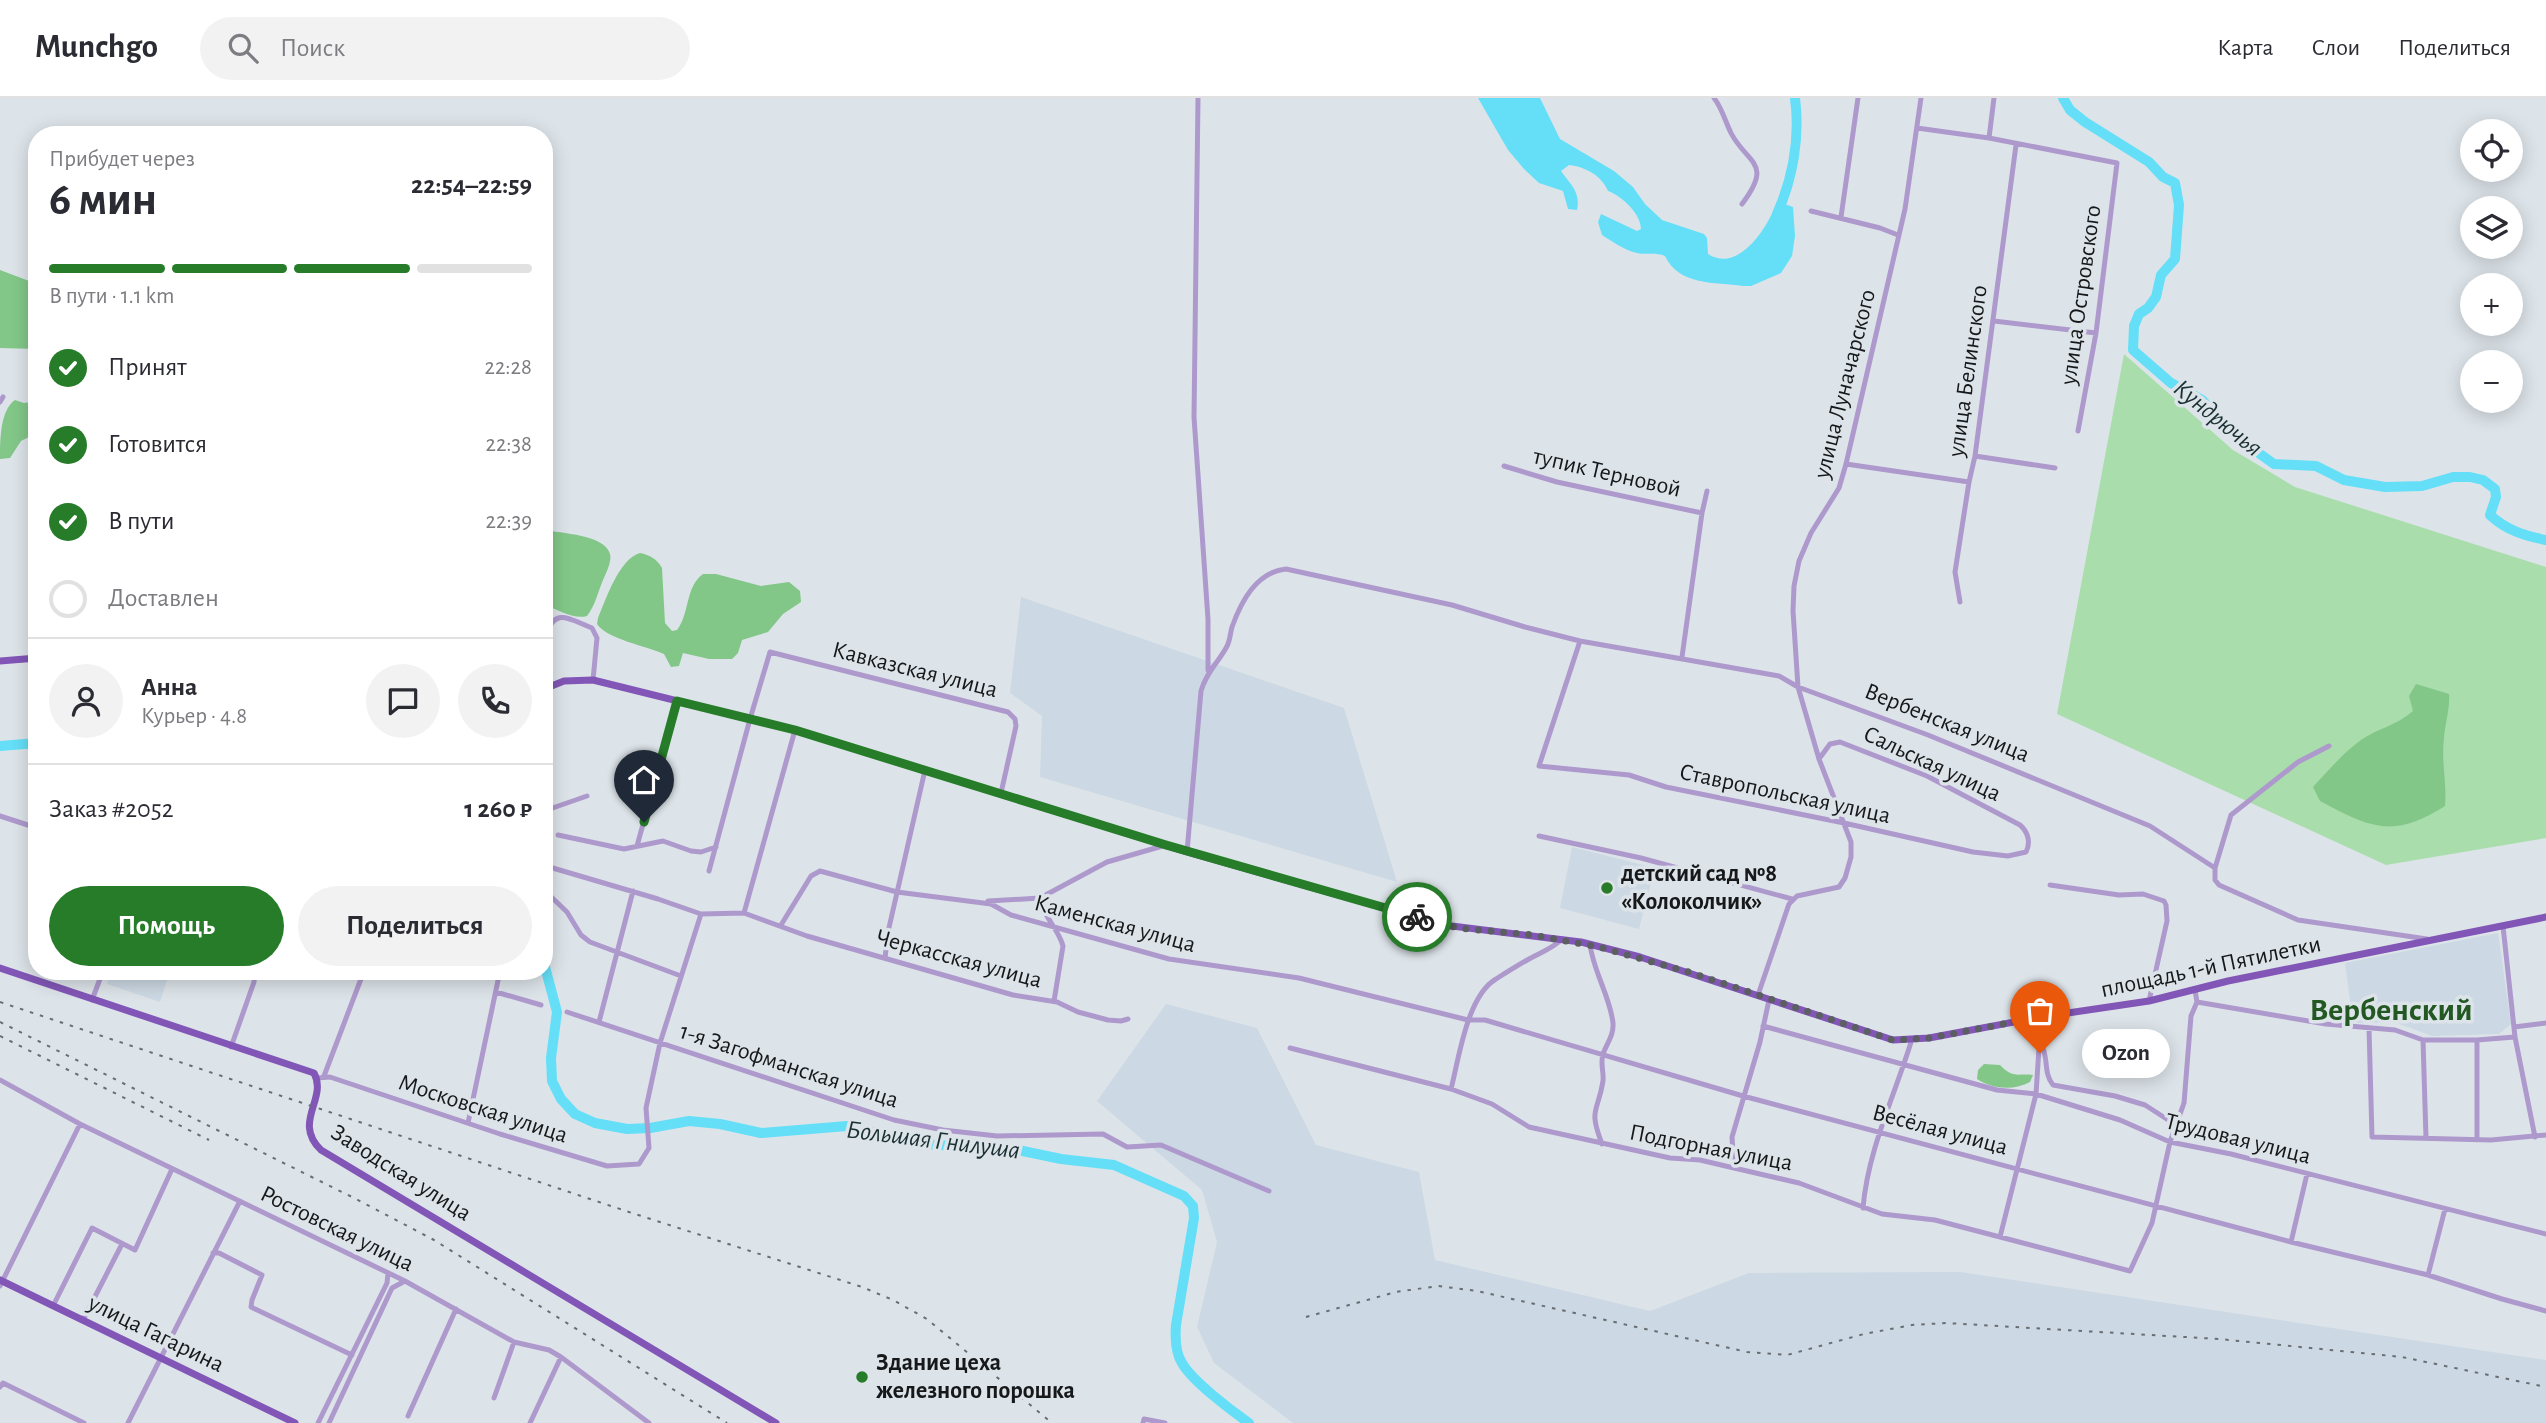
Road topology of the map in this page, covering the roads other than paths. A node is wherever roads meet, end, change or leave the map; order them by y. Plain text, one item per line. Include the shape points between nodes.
1 (1198, 98) edge
2 (1714, 98) edge
3 (1858, 98) edge
4 (1921, 98) edge
5 (1994, 98) edge
6 (1917, 128) junction
7 (1989, 138) junction
8 (2016, 145) junction
9 (1742, 204) dead end
10 (1811, 211) dead end
11 (1841, 217) junction
12 (1898, 235) junction
13 (1994, 321) junction
14 (2095, 333) junction
15 (2078, 431) dead end
16 (1975, 456) junction
17 (1846, 464) junction
18 (1504, 466) dead end
19 (2055, 468) dead end
20 (1969, 482) junction
21 (1707, 491) dead end
22 (1702, 513) junction
23 (1960, 602) dead end
24 (553, 621) edge
25 (1580, 641) junction
26 (1682, 657) junction
27 (28, 659) edge
28 (0, 661) edge
29 (1208, 673) junction
30 (593, 680) junction
31 (553, 685) edge
32 (1798, 687) junction
33 (677, 701) junction
34 (750, 719) junction
35 (795, 730) junction
36 (2329, 746) dead end
37 (1819, 759) junction
38 (925, 769) junction
39 (1002, 793) junction
40 (587, 796) dead end
41 (553, 808) edge
42 (0, 816) edge
43 (1844, 823) junction
44 (28, 825) edge
45 (558, 835) dead end
46 (1539, 836) dead end
47 (1166, 845) junction
48 (637, 846) junction
49 (716, 847) junction
50 (1187, 852) junction
51 (2023, 854) joint
52 (553, 868) edge
53 (2215, 868) junction
54 (709, 871) dead end
55 (2050, 885) dead end
56 (633, 891) junction
57 (897, 892) junction
58 (1040, 898) junction
59 (553, 899) edge
60 (1792, 900) junction
61 (981, 902) junction
62 (744, 913) junction
63 (701, 914) junction
64 (2546, 917) edge
65 (781, 925) junction
66 (1054, 926) junction
67 (2503, 926) junction
68 (1562, 940) junction
69 (2434, 940) junction
70 (1590, 944) junction
71 (618, 952) junction
72 (885, 958) junction
73 (0, 968) edge
74 (681, 976) junction
75 (28, 978) edge
76 (34, 980) edge
77 (100, 980) edge
78 (254, 980) edge
79 (360, 980) edge
80 (498, 980) edge
81 (1326, 984) joint
82 (2194, 990) junction
83 (496, 992) junction
84 (1758, 995) junction
85 (92, 1000) junction
86 (1769, 1000) junction
87 (1054, 1001) junction
88 (2149, 1001) junction
89 (2197, 1002) junction
90 (541, 1005) dead end
91 (567, 1012) dead end
92 (2041, 1017) junction
93 (1128, 1019) dead end
94 (1468, 1020) junction
95 (599, 1022) junction
96 (2546, 1024) edge
97 (1763, 1026) junction
98 (2514, 1027) junction
99 (2369, 1028) junction
100 (2515, 1037) junction
101 (1912, 1039) junction
102 (2423, 1040) junction
103 (2477, 1040) junction
104 (660, 1043) junction
105 (2040, 1043) junction
106 (231, 1047) junction
107 (1290, 1048) dead end
108 (1603, 1053) junction
109 (1904, 1066) junction
110 (321, 1077) junction
111 (0, 1080) edge
112 (1451, 1089) junction
113 (2036, 1094) junction
114 (1743, 1096) junction
115 (468, 1123) junction
116 (80, 1125) junction
117 (2176, 1125) junction
118 (1879, 1133) junction
119 (2546, 1135) edge
120 (2535, 1137) junction
121 (2426, 1138) junction
122 (2477, 1140) junction
123 (2170, 1142) junction
124 (1602, 1144) junction
125 (1734, 1168) junction
126 (172, 1169) junction
127 (2019, 1170) junction
128 (2307, 1174) junction
129 (1269, 1191) dead end
130 (240, 1201) junction
131 (2157, 1205) junction
132 (1863, 1208) junction
133 (2445, 1209) junction
134 (2546, 1234) edge
135 (2000, 1237) junction
136 (2291, 1242) junction
137 (122, 1244) junction
138 (213, 1253) junction
139 (388, 1273) junction
140 (2428, 1275) junction
141 (405, 1281) junction
142 (1, 1282) edge
143 (53, 1306) junction
144 (456, 1309) junction
145 (2546, 1311) edge
146 (83, 1321) junction
147 (514, 1342) junction
148 (352, 1355) junction
149 (160, 1357) junction
150 (561, 1357) junction
151 (0, 1387) edge
152 (494, 1398) dead end
153 (408, 1416) dead end
154 (1143, 1421) edge
155 (84, 1423) edge
156 (128, 1423) edge
157 (295, 1423) edge
158 (318, 1423) edge
159 (328, 1423) edge
160 (530, 1423) edge
161 (649, 1423) edge
162 (776, 1423) edge
163 (1165, 1423) edge

1 - 29 street via 1194,417
2 - 9 street via 1732,135 1757,166 1757,176
3 - 11 street
4 - 6 street, улица Луначарского
5 - 7 street
6 - 7 street
6 - 12 street, улица Луначарского
7 - 8 street
8 - 13 street, улица Белинского
8 - 14 street, улица Островского via 2117,163
10 - 11 street
11 - 12 street
12 - 17 street, улица Луначарского
13 - 14 street
13 - 16 street, улица Белинского
14 - 15 street, улица Островского
16 - 19 street
16 - 20 street, улица Белинского
17 - 20 street
17 - 32 street, улица Луначарского via 1839,488 1811,533 1796,573 1793,611
18 - 22 street, тупик Терновой
20 - 23 street, улица Белинского via 1955,572
21 - 22 street, тупик Терновой
22 - 26 street, тупик Терновой
24 - 30 street via 559,617 592,628 597,638
25 - 26 street, Вербенская улица
25 - 29 street, Вербенская улица via 1452,605 1276,570 1257,583 1244,601 1227,646
25 - 43 street, Ставропольская улица via 1539,766 1616,772 1666,788
26 - 32 street, Вербенская улица via 1779,676
27 - 28 main road
29 - 50 street via 1201,691
30 - 31 main road, площадь 1-й Пятилетки
30 - 33 main road, площадь 1-й Пятилетки
32 - 37 street, улица Луначарского
32 - 53 street, Вербенская улица via 2150,827
33 - 34 main road, площадь 1-й Пятилетки
33 - 48 street
34 - 35 main road, площадь 1-й Пятилетки
34 - 39 street, Кавказская улица via 770,652 1008,712 1016,726
34 - 49 street
35 - 38 main road, площадь 1-й Пятилетки
35 - 62 street
36 - 53 street via 2298,762 2231,815
37 - 43 street, улица Луначарского
37 - 51 street, Сальская улица via 1835,742 1927,776 2020,825 2029,847
38 - 39 main road, площадь 1-й Пятилетки
38 - 57 street
39 - 47 main road, площадь 1-й Пятилетки
40 - 41 street
42 - 44 street
43 - 51 street, Ставропольская улица via 1973,852
43 - 60 street, улица Луначарского via 1852,849 1842,883
45 - 48 street via 624,849
46 - 60 street via 1641,858
47 - 50 main road, площадь 1-й Пятилетки
47 - 58 street via 1107,862
48 - 49 street via 663,841 691,851
49 - 54 street
50 - 68 main road, площадь 1-й Пятилетки via 1444,925
52 - 56 street
53 - 69 street, Вербенская улица via 2219,885 2298,920
55 - 88 street via 2143,894 2164,901 2167,921
56 - 63 street
56 - 71 street
57 - 61 street, Каменская улица
57 - 65 street, Каменская улица via 815,872
57 - 72 street
58 - 61 street
58 - 66 street via 1045,916
59 - 71 street via 581,936
60 - 84 street
61 - 66 street, Каменская улица
62 - 63 street, Черкасская улица
62 - 65 street, Черкасская улица
63 - 74 street
64 - 67 main road, Вербенская улица
65 - 72 street, Черкасская улица
66 - 81 street, Каменская улица via 1169,959
66 - 87 street via 1063,946
67 - 69 main road, Вербенская улица
67 - 98 street
68 - 70 main road, площадь 1-й Пятилетки
68 - 94 street via 1492,981
69 - 82 main road, площадь 1-й Пятилетки
70 - 84 main road, площадь 1-й Пятилетки
70 - 108 street via 1613,1025
71 - 74 street
71 - 95 street
72 - 87 street, Черкасская улица via 1013,995
73 - 75 main road
74 - 104 street
76 - 85 main road
77 - 85 street
78 - 106 street
79 - 110 street
80 - 83 street
81 - 94 street, Весёлая улица
82 - 88 main road, площадь 1-й Пятилетки
82 - 89 street
83 - 90 street
83 - 115 street
84 - 86 main road, площадь 1-й Пятилетки
85 - 106 main road
86 - 97 street
86 - 101 main road, площадь 1-й Пятилетки via 1893,1040
87 - 93 street, Черкасская улица via 1108,1020
88 - 92 main road, площадь 1-й Пятилетки
89 - 99 street, площадь 1-й Пятилетки
89 - 117 street via 2191,1016 2186,1094
91 - 95 street, 1-я Загофманская улица
92 - 101 main road, площадь 1-й Пятилетки
92 - 105 street
94 - 108 street, Весёлая улица via 1485,1020
94 - 112 street
95 - 104 street, 1-я Загофманская улица
96 - 98 street
97 - 109 street, Трудовая улица
97 - 114 street
98 - 100 street
99 - 102 street, площадь 1-й Пятилетки via 2395,1030
99 - 121 street via 2372,1137
100 - 103 street, площадь 1-й Пятилетки
100 - 120 street
101 - 109 street
102 - 103 street, площадь 1-й Пятилетки
102 - 121 street
103 - 122 street
104 - 115 street, Московская улица via 646,1108 649,1147 639,1164 607,1166
104 - 129 street, 1-я Загофманская улица via 894,1120 998,1136 1103,1133 1127,1147 1161,1145
105 - 113 street
105 - 117 street via 2053,1085 2145,1105
106 - 110 main road
107 - 112 street, Подгорная улица
108 - 114 street, Весёлая улица
108 - 124 street via 1603,1080 1593,1111
109 - 113 street, Трудовая улица via 1997,1090
109 - 118 street
110 - 115 street, Московская улица
110 - 162 main road, Заводская улица via 309,1125 321,1150
111 - 116 street, Ростовская улица
112 - 124 street, Подгорная улица via 1492,1104 1529,1127
113 - 123 street, Трудовая улица via 2120,1120
113 - 127 street
114 - 118 street, Весёлая улица
114 - 125 street via 1732,1137
116 - 126 street, Ростовская улица
116 - 142 street
117 - 123 street
118 - 127 street, Весёлая улица
118 - 132 street
119 - 120 street
120 - 122 street
121 - 122 street
123 - 128 street, Трудовая улица
123 - 131 street
124 - 125 street, Подгорная улица
125 - 132 street, Подгорная улица via 1799,1183
126 - 130 street, Ростовская улица
126 - 137 street via 135,1251
127 - 131 street, Весёлая улица
127 - 135 street
128 - 133 street, Трудовая улица
128 - 136 street
130 - 138 street
130 - 139 street, Ростовская улица
131 - 135 street, Подгорная улица via 2130,1271
131 - 136 street, Весёлая улица
132 - 135 street, Подгорная улица
133 - 134 street, Трудовая улица
133 - 140 street
136 - 140 street, Весёлая улица
137 - 143 street via 92,1228
137 - 146 street
138 - 148 street via 262,1275 251,1307
138 - 149 street
139 - 141 street, Ростовская улица
139 - 148 street
140 - 145 street, Весёлая улица
141 - 144 street, Ростовская улица
141 - 159 street via 392,1288
142 - 143 main road, улица Гагарина
143 - 146 main road, улица Гагарина
144 - 147 street, Ростовская улица
144 - 153 street
146 - 149 main road, улица Гагарина
147 - 150 street, Ростовская улица
147 - 152 street
148 - 158 street
149 - 156 street
149 - 157 main road, улица Гагарина
150 - 160 street
150 - 161 street, Ростовская улица
151 - 155 street via 3,1383
154 - 163 street

